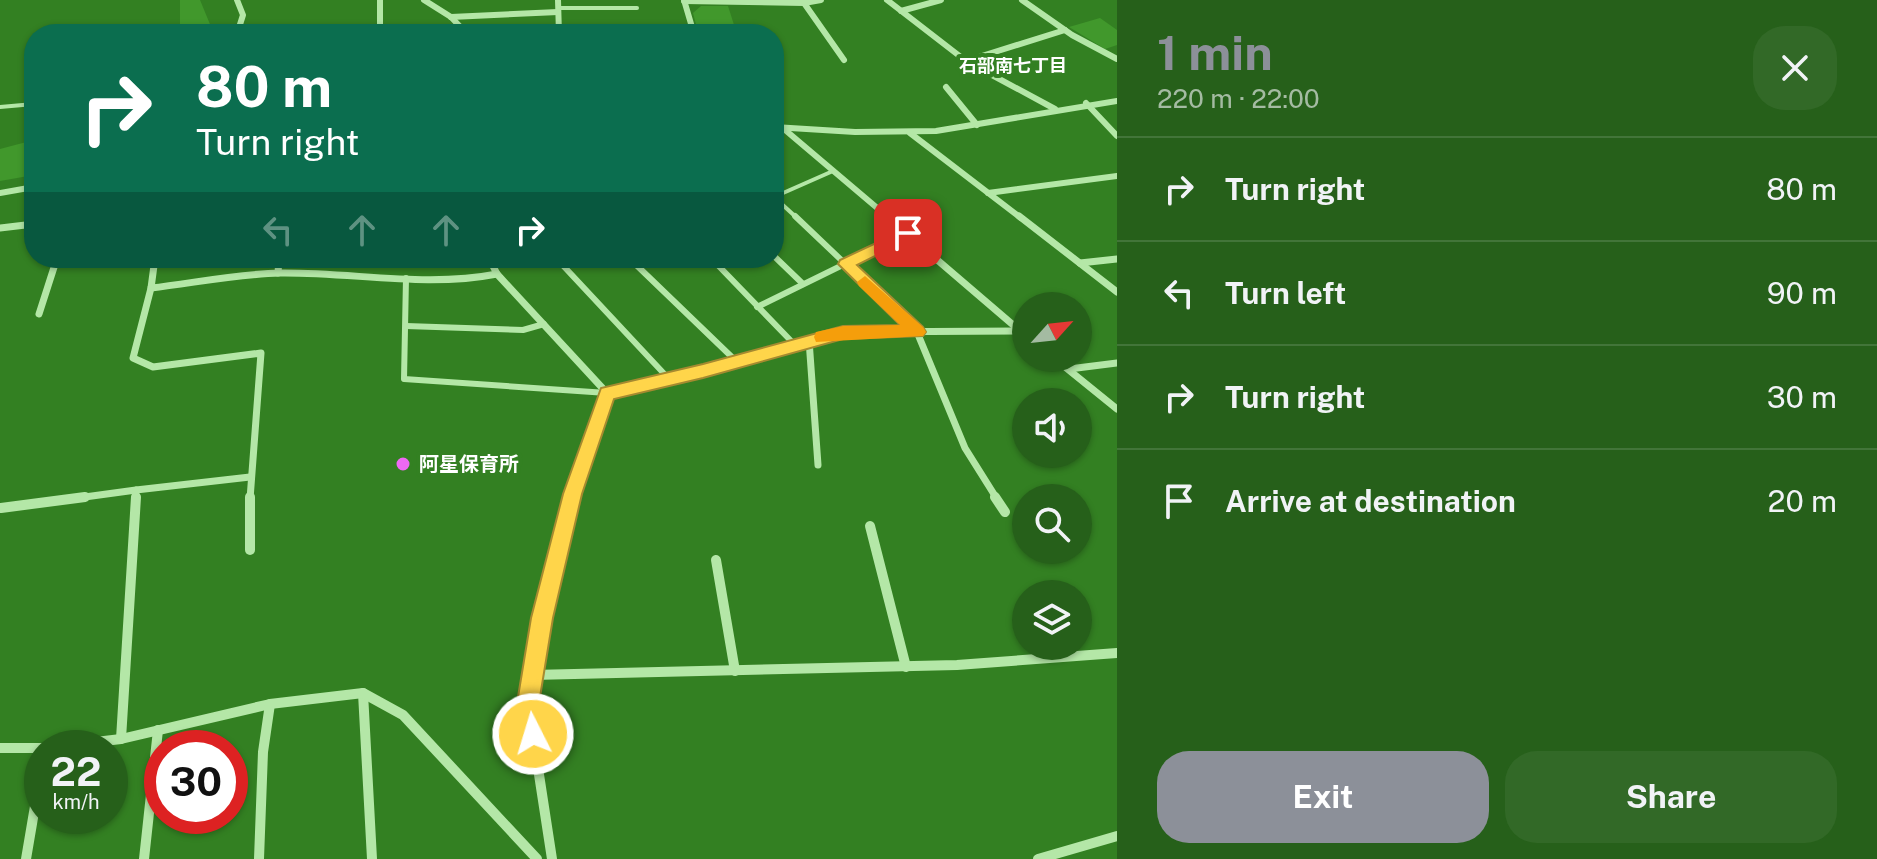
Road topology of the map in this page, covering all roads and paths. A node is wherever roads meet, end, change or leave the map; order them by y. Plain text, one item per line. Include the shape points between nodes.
1 (237, 0) edge
2 (380, 0) edge
3 (424, 0) edge
4 (684, 0) edge
5 (821, 0) edge
6 (887, 0) edge
7 (941, 0) edge
8 (1022, 0) edge
9 (804, 3) junction
10 (558, 6) edge
11 (637, 8) dead end
12 (901, 11) junction
13 (451, 17) junction
14 (240, 24) edge
15 (380, 24) edge
16 (458, 24) edge
17 (691, 24) edge
18 (1065, 30) junction
19 (1117, 59) edge
20 (844, 60) dead end
21 (966, 61) junction
22 (946, 87) dead end
23 (1117, 101) edge
24 (1086, 103) junction
25 (24, 105) edge
26 (0, 107) edge
27 (1056, 109) junction
28 (977, 125) junction
29 (784, 128) edge
30 (784, 129) edge
31 (910, 133) junction
32 (1117, 136) edge
33 (833, 171) junction
34 (1117, 176) edge
35 (24, 189) edge
36 (0, 193) edge
37 (784, 193) edge
38 (988, 193) junction
39 (784, 206) edge
40 (24, 225) edge
41 (0, 228) edge
42 (908, 233) junction
43 (1117, 259) edge
44 (1079, 263) junction
45 (845, 264) junction
46 (784, 266) edge
47 (54, 268) edge
48 (154, 268) edge
49 (278, 268) edge
50 (494, 268) edge
51 (565, 268) edge
52 (639, 268) edge
53 (720, 268) edge
54 (278, 273) junction
55 (497, 274) junction
56 (406, 278) junction
57 (803, 284) junction
58 (151, 288) junction
59 (1117, 292) edge
60 (757, 307) junction
61 (39, 314) dead end
62 (544, 324) junction
63 (1012, 325) edge
64 (406, 326) junction
65 (917, 332) junction
66 (1012, 334) edge
67 (809, 340) junction
68 (794, 344) junction
69 (736, 361) junction
70 (1117, 363) edge
71 (1092, 366) edge
72 (1073, 372) edge
73 (669, 379) junction
74 (607, 393) junction
75 (1117, 409) edge
76 (818, 465) dead end
77 (250, 477) junction
78 (136, 490) junction
79 (1, 508) edge
80 (1005, 512) dead end
81 (870, 526) dead end
82 (250, 550) dead end
83 (716, 560) dead end
84 (1117, 653) edge
85 (906, 667) junction
86 (735, 671) junction
87 (532, 675) junction
88 (363, 693) junction
89 (270, 704) junction
90 (122, 730) edge
91 (158, 730) edge
92 (0, 748) edge
93 (24, 748) edge
94 (30, 834) edge
95 (147, 834) edge
96 (1117, 836) edge
97 (26, 859) edge
98 (144, 859) edge
99 (259, 859) edge
100 (372, 859) edge
101 (537, 859) edge
102 (552, 859) edge
103 (1038, 859) edge

1 - 14 street
2 - 15 street
3 - 13 street
4 - 9 street
4 - 17 street
5 - 9 street
6 - 12 street
7 - 12 street
8 - 18 street
9 - 20 street
10 - 11 lane
10 - 13 street
12 - 21 street
13 - 16 street
18 - 19 street
18 - 21 street
21 - 27 street
22 - 28 street
23 - 24 street
24 - 27 street
24 - 32 street
25 - 26 lane
27 - 28 street
28 - 31 street
29 - 31 street
30 - 33 street
31 - 38 street
33 - 37 lane
33 - 42 street
34 - 38 street
35 - 36 street
38 - 44 street
39 - 45 lane
40 - 41 street
42 - 45 lane
42 - 63 street
43 - 44 street
44 - 59 street
45 - 57 lane
45 - 65 lane
46 - 57 lane
47 - 61 street
48 - 58 street
49 - 54 street
50 - 55 street
51 - 73 lane
52 - 69 lane
53 - 60 lane
54 - 56 street
54 - 58 street
55 - 56 street via 481,279
55 - 62 street
56 - 64 lane
57 - 60 lane
58 - 77 street via 133,358 153,367 261,353
60 - 68 lane
62 - 64 lane via 523,330
62 - 74 street
64 - 74 lane via 404,379
65 - 66 street
65 - 67 street via 843,332
65 - 80 street via 965,448
67 - 68 street
67 - 76 street
68 - 69 street
69 - 73 street
70 - 71 street
72 - 75 street
73 - 74 street
74 - 87 street via 572,494
77 - 78 street
77 - 82 street
78 - 79 street
78 - 90 street
81 - 85 street
83 - 86 street
84 - 85 street
85 - 86 street
86 - 87 street
87 - 102 street via 528,703
88 - 89 street
88 - 100 street
88 - 101 street via 403,715
89 - 91 street
89 - 99 street
92 - 93 street
94 - 97 street
95 - 98 street
96 - 103 street

